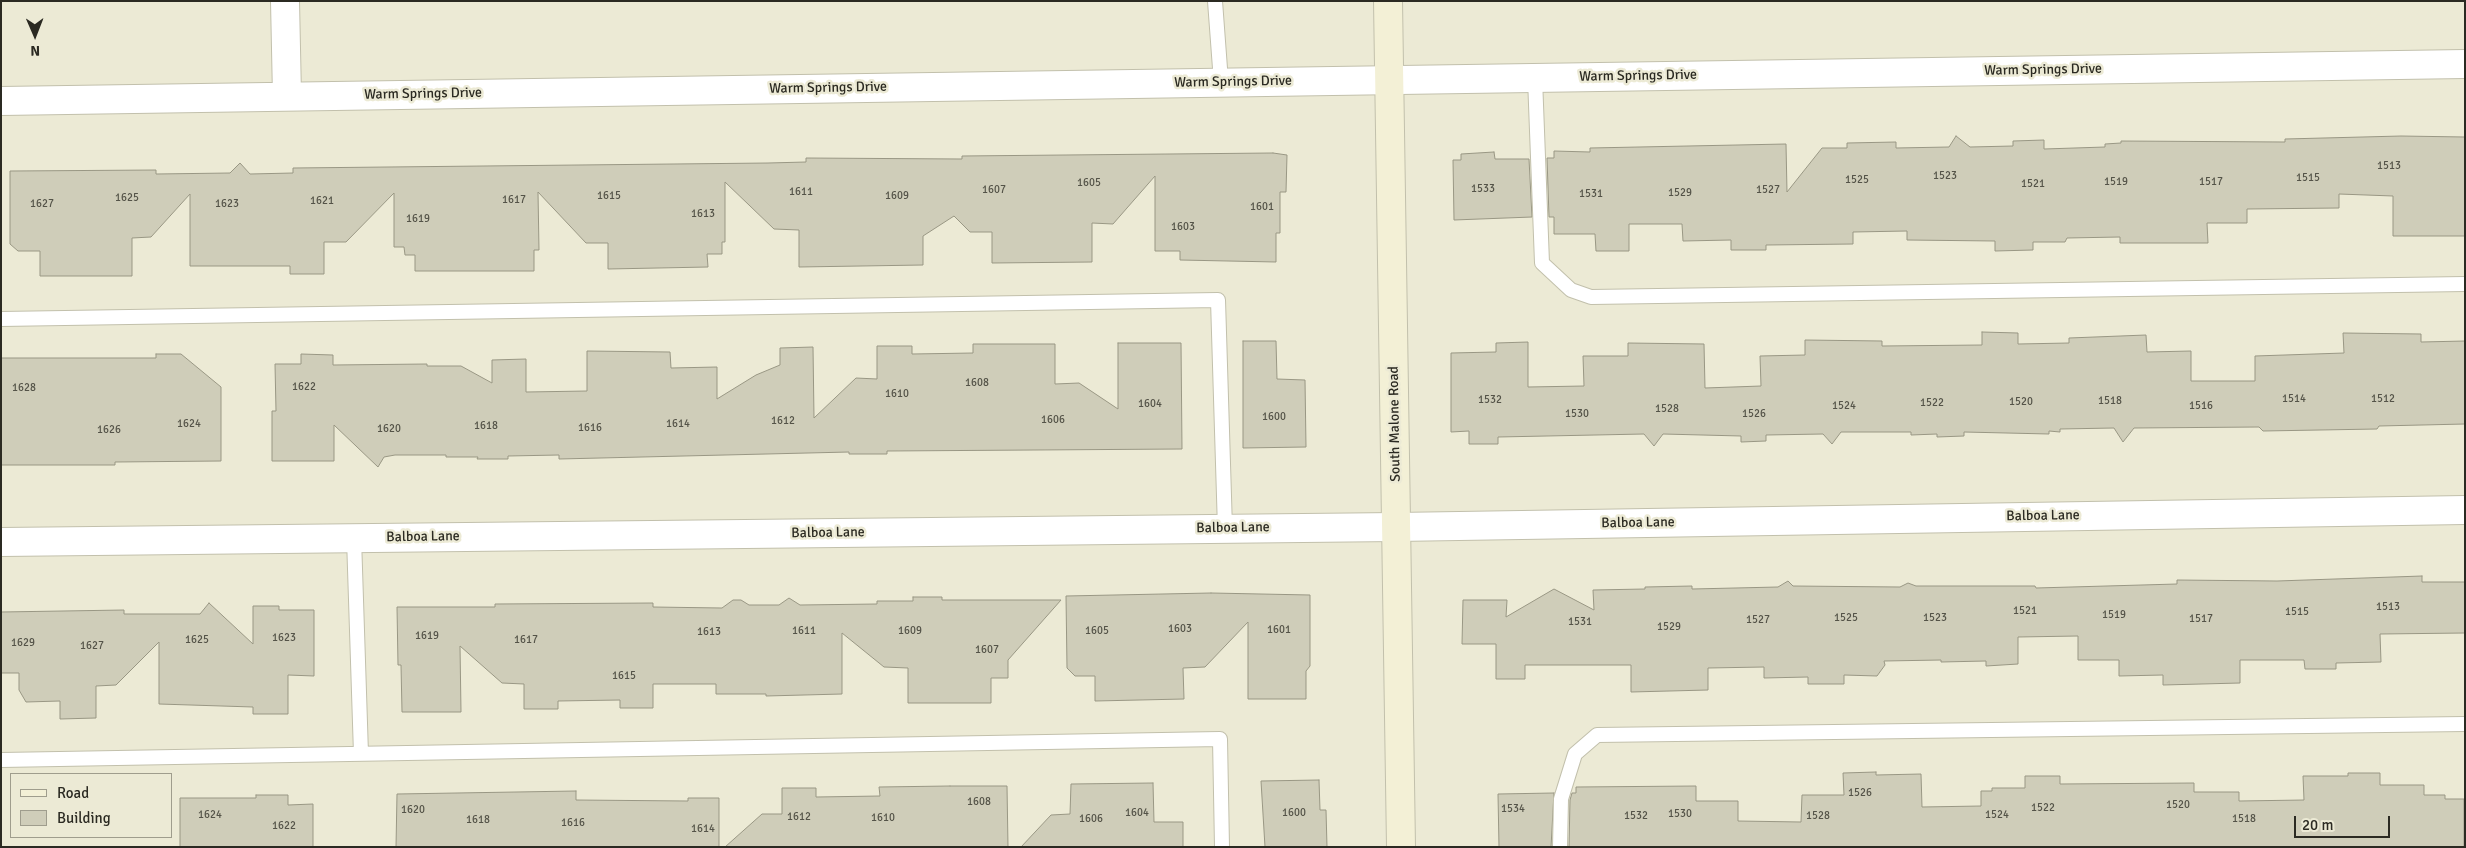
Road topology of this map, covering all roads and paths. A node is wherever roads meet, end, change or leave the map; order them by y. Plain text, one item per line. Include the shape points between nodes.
1 (285, 1) edge
2 (1215, 1) edge
3 (1388, 1) edge
4 (2465, 64) edge
5 (1535, 78) junction
6 (1389, 80) junction
7 (1221, 82) junction
8 (287, 96) junction
9 (1, 100) edge
10 (2465, 284) edge
11 (1, 318) edge
12 (2465, 510) edge
13 (1396, 527) junction
14 (1225, 528) junction
15 (354, 538) junction
16 (1, 542) edge
17 (2465, 724) edge
18 (361, 754) junction
19 (1, 760) edge
20 (1222, 847) edge
21 (1401, 847) edge
22 (1560, 847) edge

1 - 8 street
2 - 7 lane
3 - 6 street, South Malone Road
4 - 5 street, Warm Springs Drive
5 - 6 street, Warm Springs Drive
5 - 10 lane via 1542,262 1570,290 1591,297
6 - 7 street, Warm Springs Drive
6 - 13 street, South Malone Road
7 - 8 street, Warm Springs Drive
8 - 9 street, Warm Springs Drive
11 - 14 lane via 1218,300
12 - 13 street, Balboa Lane
13 - 14 street, Balboa Lane
13 - 21 street, South Malone Road
14 - 15 street, Balboa Lane
15 - 16 street, Balboa Lane
15 - 18 lane
17 - 22 lane via 1597,735 1575,754 1561,799
18 - 19 lane
18 - 20 lane via 1220,739

